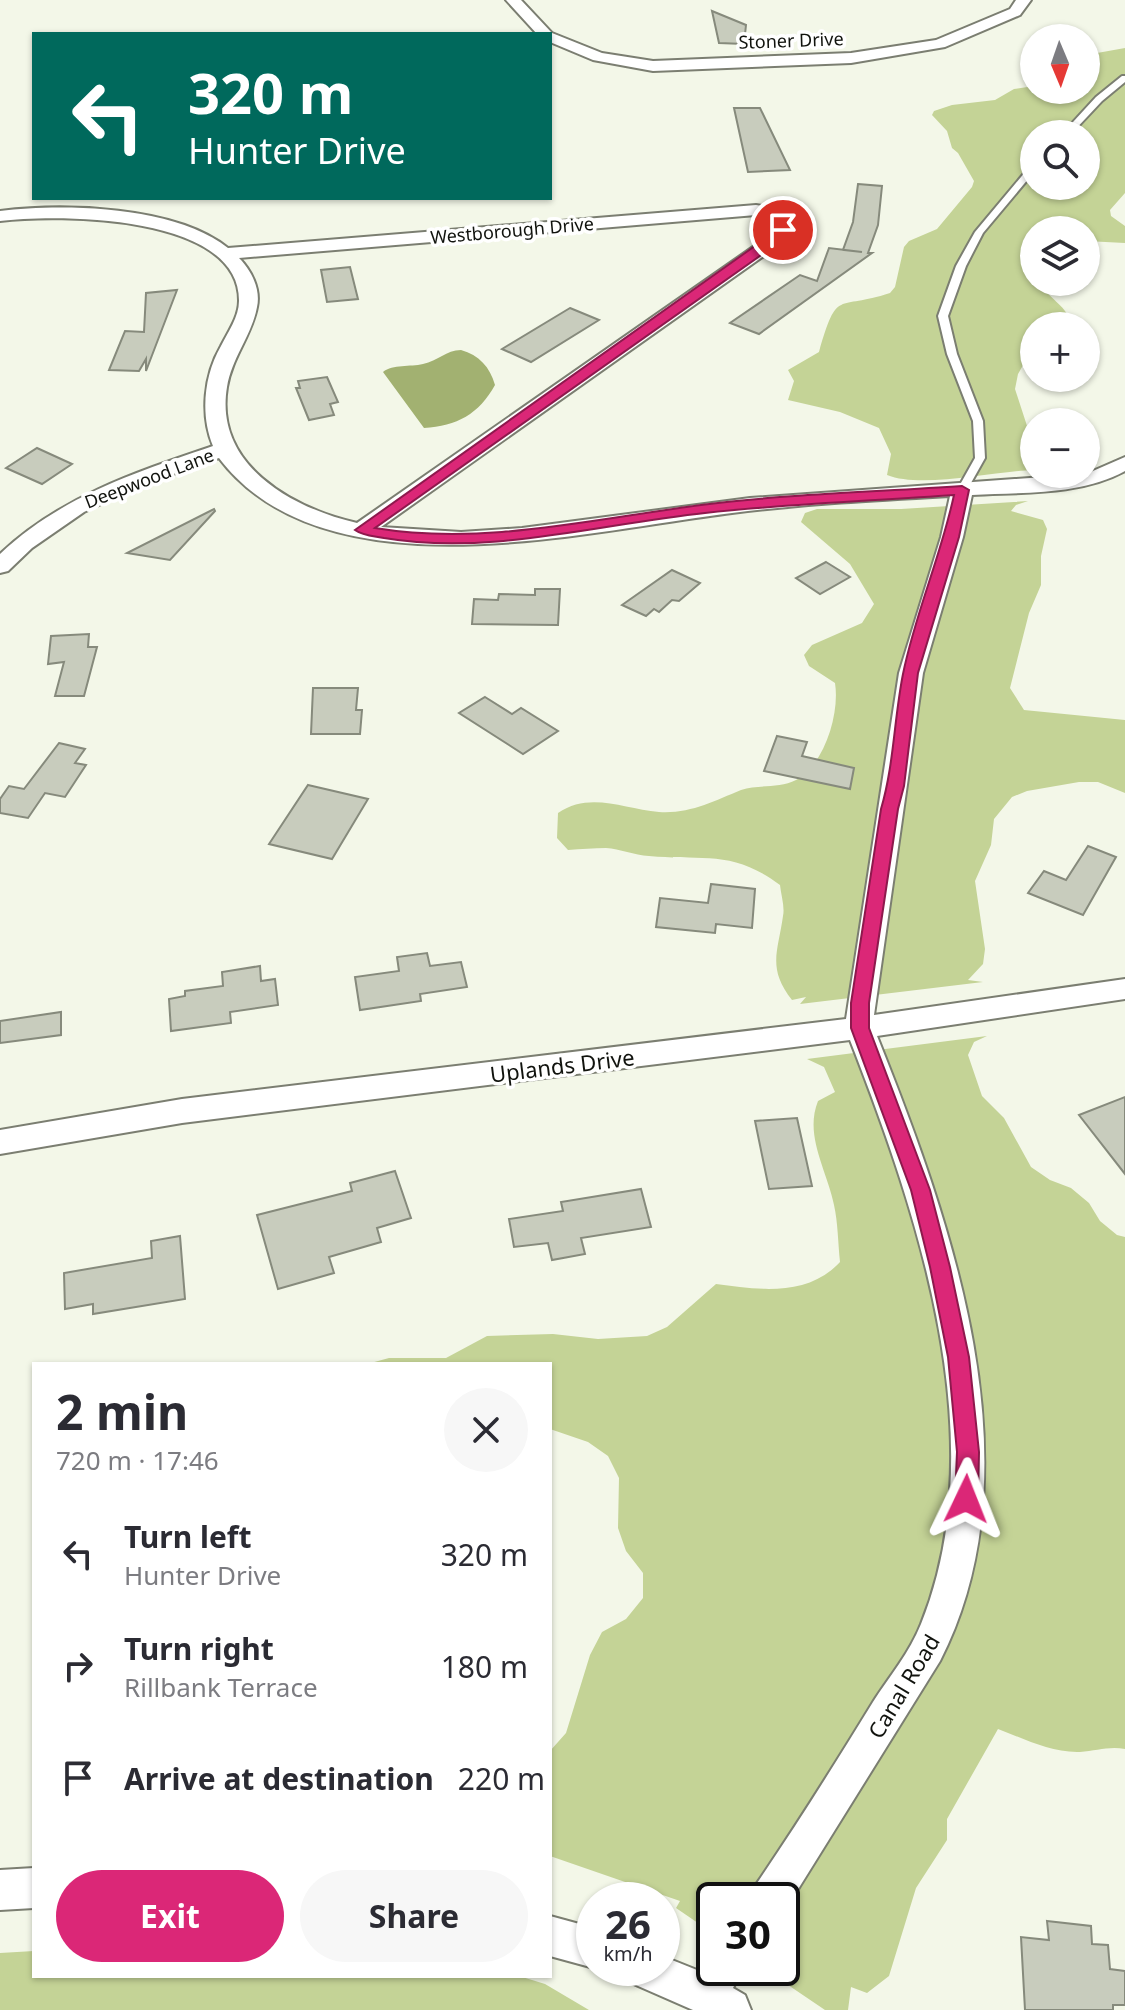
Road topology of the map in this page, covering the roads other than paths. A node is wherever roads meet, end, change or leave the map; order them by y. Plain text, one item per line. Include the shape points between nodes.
1 (514, 0) edge
2 (1024, 0) edge
3 (544, 32) edge
4 (552, 38) edge
5 (1125, 78) edge
6 (1079, 120) edge
7 (1020, 184) edge
8 (0, 216) edge
9 (228, 253) junction
10 (222, 450) junction
11 (1125, 463) edge
12 (962, 490) junction
13 (362, 530) junction
14 (0, 566) edge
15 (1125, 989) edge
16 (860, 1028) junction
17 (0, 1142) edge
18 (781, 1882) edge
19 (32, 1888) edge
20 (0, 1890) edge
21 (552, 1937) edge
22 (576, 1943) edge
23 (680, 1983) edge
24 (713, 1996) edge

1 - 3 street, Stoner Drive
2 - 4 street, Stoner Drive via 1015,12 940,44 851,58 653,66 598,57
5 - 6 lane
7 - 12 lane, Canal Road via 979,232 943,316 978,421 980,458
8 - 9 street via 56,210 127,217
9 - 10 street via 248,281 250,301 217,387 216,427
9 - 13 street, Westborough Drive via 756,210 796,216 769,244
10 - 13 street via 272,496 305,513
10 - 14 street, Deepwood Lane via 104,491 65,511
11 - 12 street via 1076,481
12 - 13 street via 705,508 505,536 447,539
12 - 16 street, Canal Road via 911,673
15 - 16 street, Uplands Drive
16 - 17 street, Uplands Drive via 182,1111
16 - 18 street, Canal Road via 921,1190 959,1357 968,1452 965,1523 938,1629
19 - 20 street
21 - 22 street
23 - 24 street

